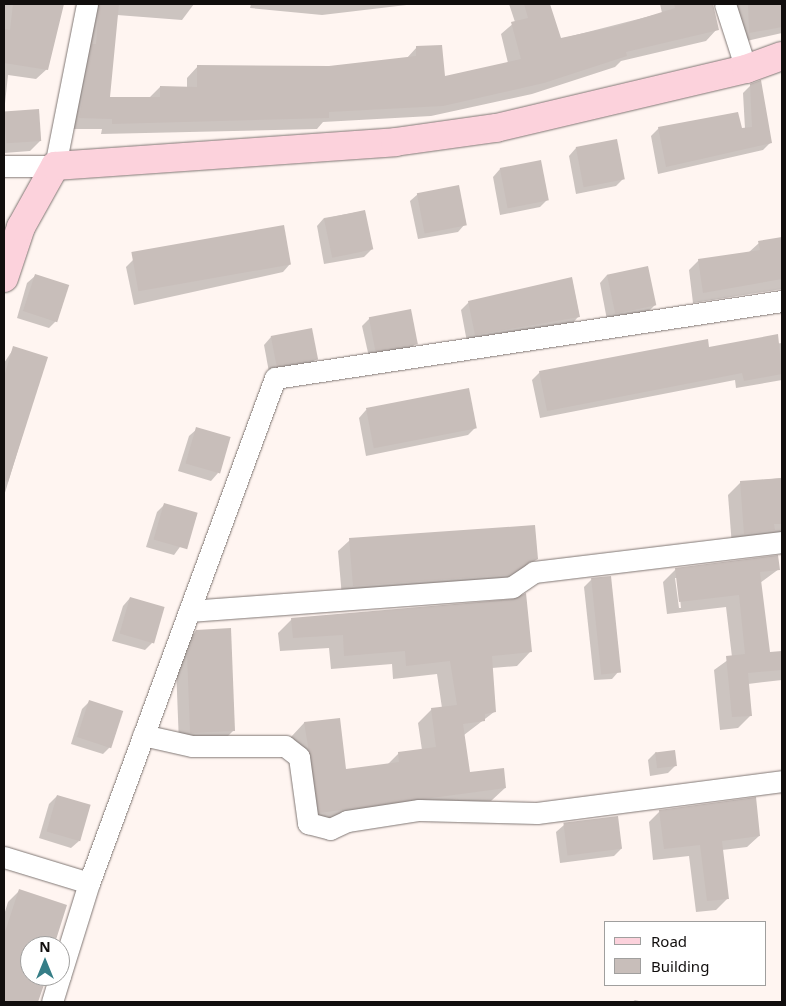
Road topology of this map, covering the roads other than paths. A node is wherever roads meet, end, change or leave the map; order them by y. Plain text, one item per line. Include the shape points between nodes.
1 (87, 4) edge
2 (725, 4) edge
3 (782, 56) edge
4 (746, 69) junction
5 (4, 166) edge
6 (55, 166) junction
7 (4, 278) edge
8 (782, 302) edge
9 (782, 542) edge
10 (189, 611) junction
11 (143, 736) junction
12 (782, 781) edge
13 (4, 857) edge
14 (89, 883) junction
15 (70, 944) edge
16 (57, 986) edge
17 (52, 1002) edge

1 - 6 street
2 - 4 street
3 - 4 main road
4 - 6 main road via 477,131 395,142
5 - 6 street
6 - 7 main road via 21,227
8 - 10 street via 275,378
9 - 10 street via 534,572 512,587
10 - 11 street
11 - 12 street via 192,746 285,746 299,756 308,823 330,829 347,821 419,810 538,812
11 - 14 street
13 - 14 street
14 - 15 street
16 - 17 street

